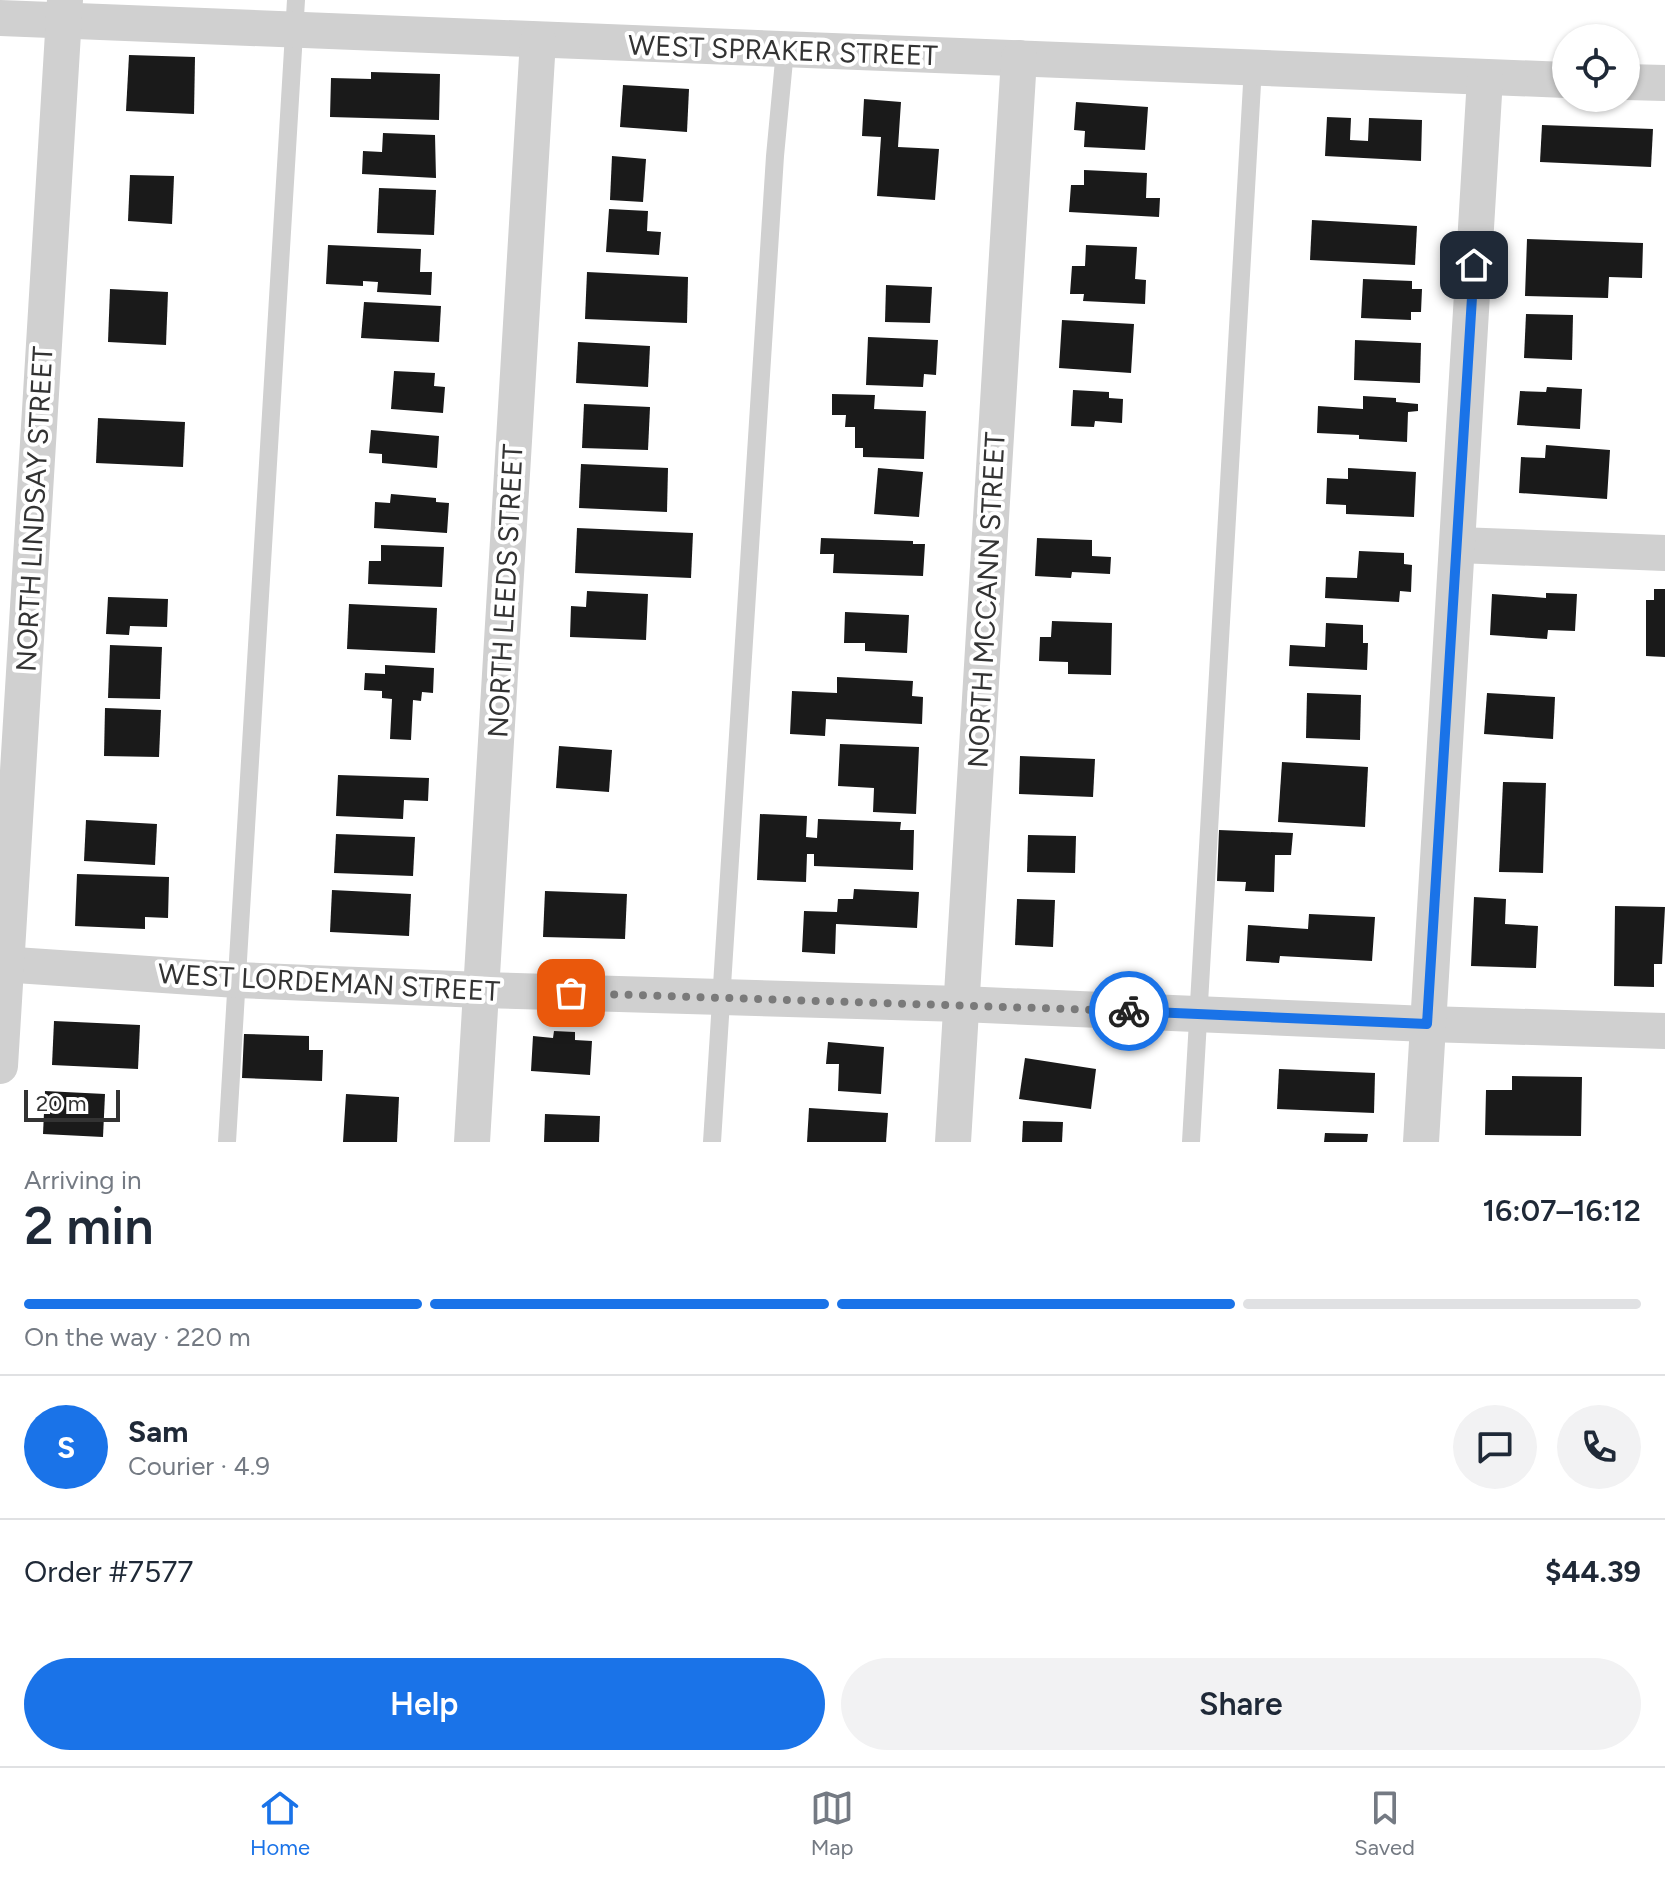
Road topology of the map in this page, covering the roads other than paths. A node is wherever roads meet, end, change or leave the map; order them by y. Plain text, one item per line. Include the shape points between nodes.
1 (65, 10) edge
2 (295, 15) edge
3 (0, 18) edge
4 (538, 40) junction
5 (785, 50) junction
6 (1019, 58) junction
7 (1253, 67) junction
8 (1485, 78) junction
9 (1552, 80) edge
10 (1640, 82) edge
11 (1665, 83) edge
12 (1458, 545) junction
13 (1665, 553) edge
14 (3, 964) edge
15 (237, 980) junction
16 (481, 990) junction
17 (721, 999) junction
18 (961, 1004) junction
19 (1199, 1014) junction
20 (1427, 1024) junction
21 (1665, 1031) edge
22 (0, 1066) edge
23 (227, 1142) edge
24 (472, 1142) edge
25 (712, 1142) edge
26 (953, 1142) edge
27 (1191, 1142) edge
28 (1421, 1142) edge

1 - 2 street, WEST SPRAKER STREET
1 - 3 street, WEST SPRAKER STREET
1 - 14 street, NORTH LINDSAY STREET
2 - 4 street, WEST SPRAKER STREET
2 - 15 lane
4 - 5 street, WEST SPRAKER STREET
4 - 16 street, NORTH LEEDS STREET
5 - 6 street, WEST SPRAKER STREET
5 - 17 lane
6 - 7 street, WEST SPRAKER STREET
6 - 18 street, NORTH MCCANN STREET
7 - 8 street, WEST SPRAKER STREET
7 - 19 lane
8 - 9 street, WEST SPRAKER STREET
8 - 12 street
10 - 11 street
12 - 13 street
12 - 20 street
14 - 15 street, WEST LORDEMAN STREET
14 - 22 street, NORTH LINDSAY STREET
15 - 16 street, WEST LORDEMAN STREET
15 - 23 lane
16 - 17 street, WEST LORDEMAN STREET
16 - 24 street, NORTH LEEDS STREET
17 - 18 street, WEST LORDEMAN STREET
17 - 25 lane
18 - 19 street, WEST LORDEMAN STREET
18 - 26 street, NORTH MCCANN STREET
19 - 20 street, WEST LORDEMAN STREET
19 - 27 lane
20 - 21 street, WEST LORDEMAN STREET
20 - 28 street

